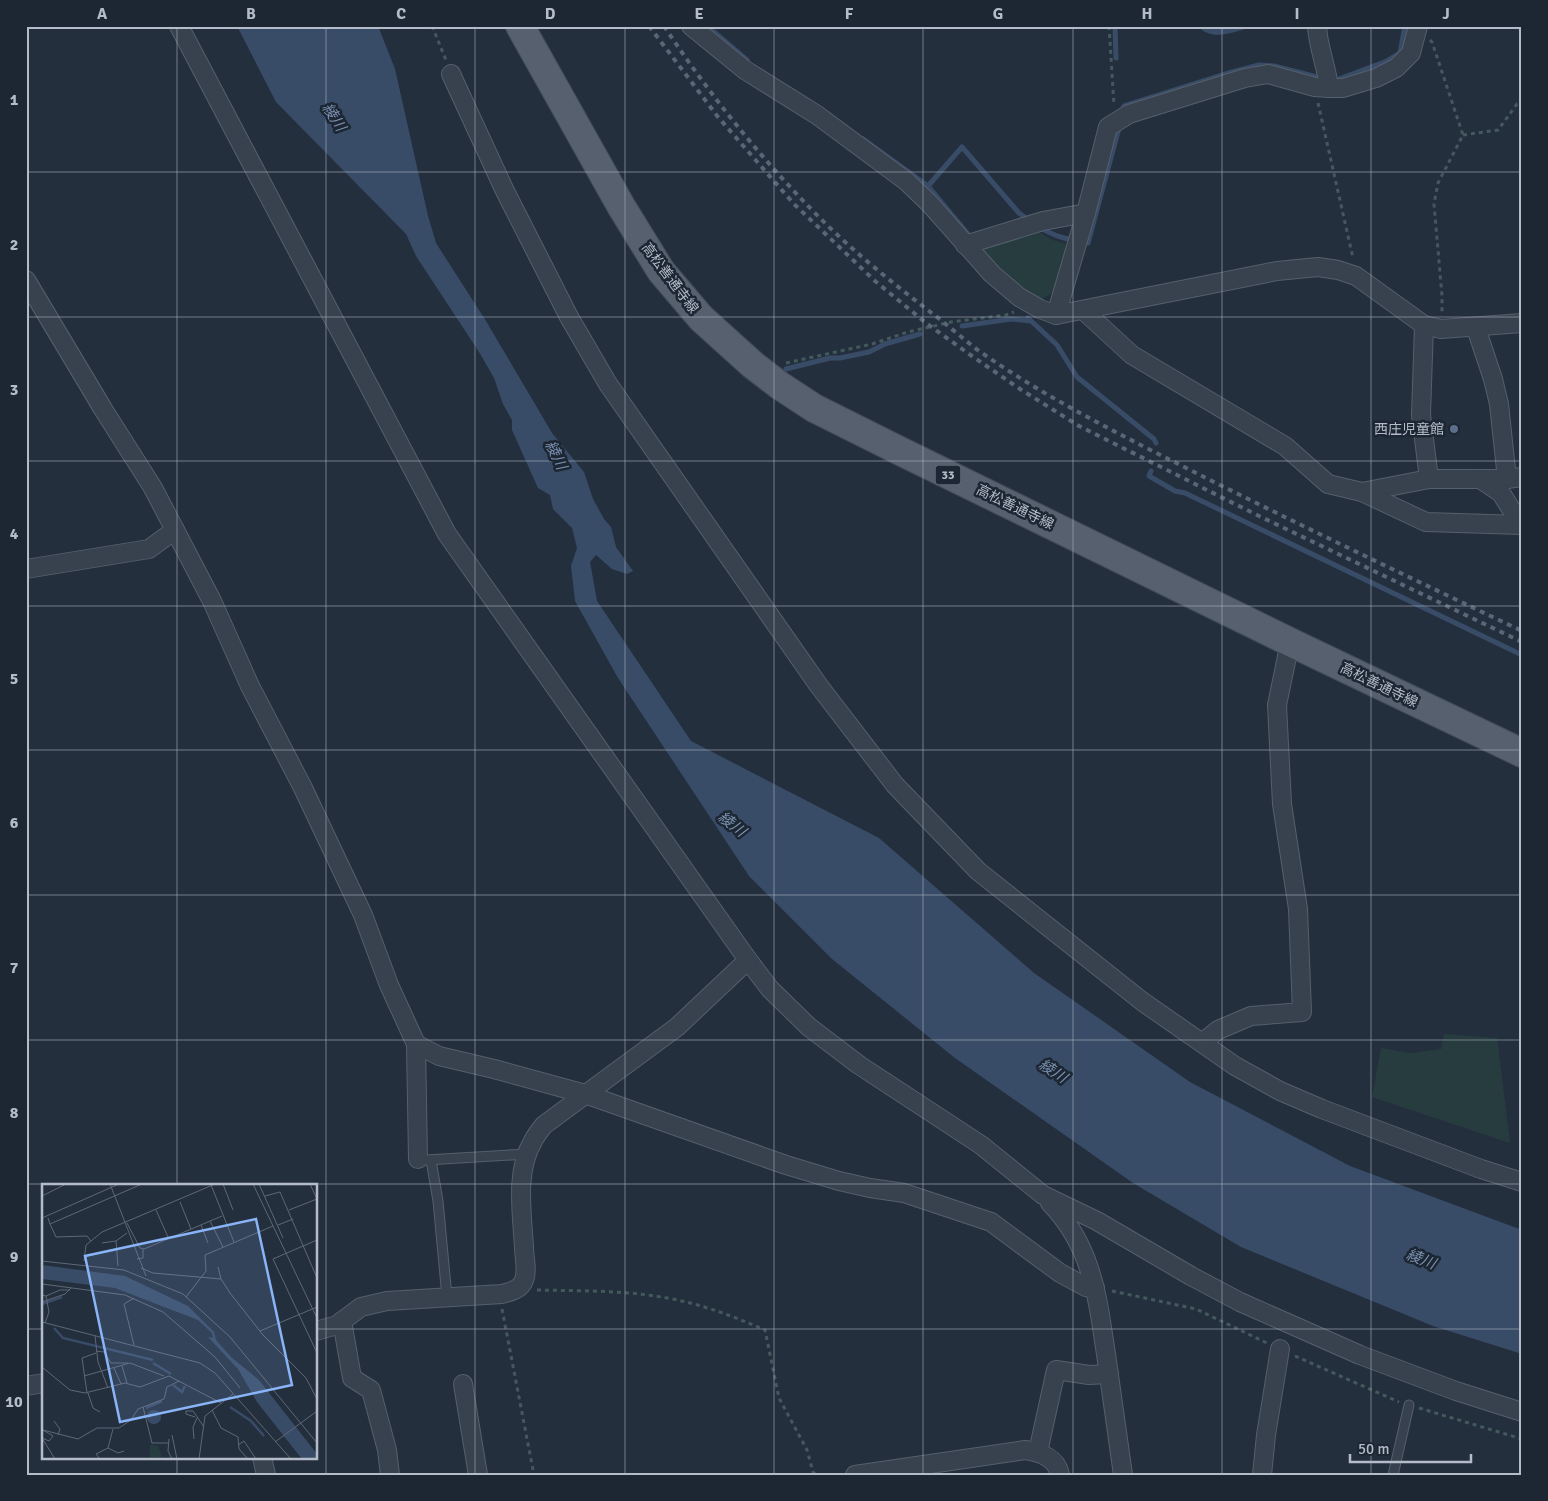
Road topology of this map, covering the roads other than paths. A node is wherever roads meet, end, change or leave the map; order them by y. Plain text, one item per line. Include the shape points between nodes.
1 (179, 26) edge
2 (520, 26) edge
3 (690, 26) edge
4 (1317, 26) edge
5 (1417, 27) edge
6 (451, 74) road end
7 (1325, 83) junction
8 (1086, 213) junction
9 (965, 245) junction
10 (26, 280) edge
11 (1083, 310) junction
12 (1056, 316) junction
13 (1522, 324) edge
14 (1424, 325) junction
15 (1476, 328) junction
16 (1514, 478) edge
17 (1429, 479) junction
18 (1480, 479) junction
19 (1362, 492) junction
20 (1522, 525) edge
21 (175, 530) junction
22 (26, 569) edge
23 (1290, 642) junction
24 (1522, 753) edge
25 (748, 960) junction
26 (1202, 1043) junction
27 (416, 1044) junction
28 (585, 1094) junction
29 (528, 1154) junction
30 (425, 1160) junction
31 (1522, 1182) edge
32 (1043, 1195) junction
33 (1095, 1288) junction
34 (446, 1297) junction
35 (342, 1321) junction
36 (318, 1330) edge
37 (1280, 1349) road end
38 (1109, 1374) junction
39 (42, 1383) edge
40 (463, 1384) dead end
41 (26, 1386) edge
42 (1409, 1405) road end
43 (1522, 1412) edge
44 (1038, 1452) junction
45 (262, 1458) edge
46 (266, 1475) edge
47 (390, 1475) edge
48 (478, 1475) edge
49 (855, 1475) edge
50 (1060, 1475) edge
51 (1123, 1475) edge
52 (1262, 1475) edge
53 (1393, 1475) edge

1 - 25 street via 447,534
2 - 23 main road, 高松善通寺線 / 33 via 661,271 701,318 763,373 814,408
3 - 9 street via 745,70 817,114 906,181
4 - 7 street
5 - 7 street via 1411,53 1396,68 1343,88
6 - 26 street via 504,189 569,317 608,384 819,686 895,785 978,872 1143,1002
7 - 8 street via 1268,74 1245,78 1118,120
8 - 9 street
8 - 12 street
9 - 12 street via 1019,297
10 - 21 street via 153,488
11 - 12 street
11 - 14 street via 1278,271 1318,267 1356,276
11 - 19 street via 1132,356 1285,446 1328,484
13 - 15 street
14 - 15 street via 1441,329
14 - 17 street via 1421,415
15 - 16 street via 1493,379
16 - 18 street
17 - 18 street
17 - 19 street
18 - 20 street via 1502,494
19 - 20 street via 1426,522
21 - 22 street via 149,549
21 - 27 street via 329,841
23 - 24 main road, 高松善通寺線 / 33
23 - 26 street via 1277,704 1282,804 1298,909 1302,1012 1250,1016 1218,1030
25 - 28 street via 677,1027
25 - 32 street via 809,1028 980,1145
26 - 31 street via 1280,1091
27 - 28 street via 439,1056
27 - 30 street
28 - 29 street via 544,1125
28 - 33 street via 786,1165 839,1181 904,1194 991,1222 1060,1274
29 - 30 lane
29 - 34 street via 522,1177 526,1274 522,1285 499,1294
30 - 34 lane via 438,1201
32 - 33 street via 1069,1224 1080,1243
32 - 43 street via 1097,1221 1240,1302 1367,1358
33 - 38 street
34 - 35 street via 387,1301 361,1307
35 - 36 street
35 - 47 street via 352,1378 371,1390 387,1450
37 - 52 street
38 - 44 street via 1089,1375 1056,1370
38 - 51 street
39 - 41 street
40 - 48 street
42 - 53 lane
44 - 49 street via 1025,1450
44 - 50 street via 1058,1467
45 - 46 street

